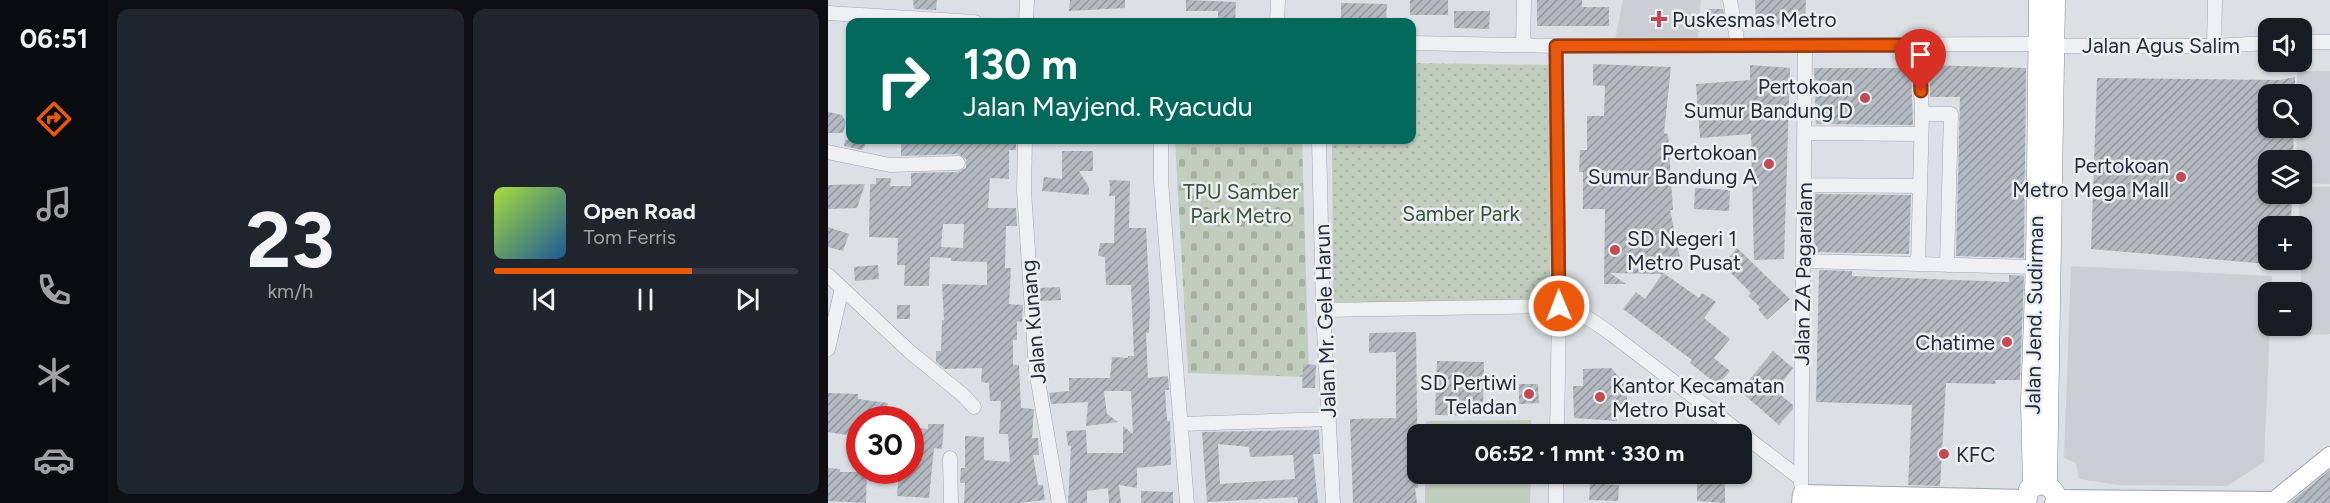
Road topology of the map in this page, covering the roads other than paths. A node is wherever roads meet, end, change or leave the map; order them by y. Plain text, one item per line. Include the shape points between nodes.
1 (1027, 0) edge
2 (1278, 0) edge
3 (1524, 0) edge
4 (1730, 0) edge
5 (2039, 0) edge
6 (2055, 0) edge
7 (2216, 0) edge
8 (828, 13) edge
9 (910, 18) edge
10 (1026, 18) edge
11 (1277, 18) edge
12 (2312, 42) edge
13 (2330, 42) edge
14 (1416, 43) edge
15 (2258, 44) edge
16 (1523, 45) junction
17 (1738, 45) junction
18 (1805, 45) junction
19 (1919, 45) junction
20 (2046, 45) junction
21 (1556, 46) junction
22 (2214, 46) junction
23 (1922, 114) junction
24 (1804, 133) junction
25 (1921, 134) junction
26 (1025, 144) edge
27 (1161, 144) edge
28 (1319, 144) edge
29 (828, 152) edge
30 (958, 163) dead end
31 (1804, 185) junction
32 (1920, 186) junction
33 (1804, 261) junction
34 (1918, 264) junction
35 (1947, 265) junction
36 (2035, 267) junction
37 (828, 275) edge
38 (842, 288) junction
39 (1559, 306) junction
40 (1323, 310) junction
41 (828, 349) edge
42 (974, 407) dead end
43 (1329, 419) junction
44 (1182, 424) junction
45 (1557, 424) edge
46 (2330, 456) edge
47 (950, 458) dead end
48 (1556, 484) edge
49 (1801, 492) edge
50 (2041, 496) edge
51 (2274, 502) edge
52 (951, 503) edge
53 (1059, 503) edge
54 (1187, 503) edge
55 (1332, 503) edge
56 (1556, 503) edge

1 - 10 street
2 - 11 street
3 - 16 street
4 - 17 street
5 - 20 highway, Jalan Jend. Sudirman
6 - 20 highway, Jalan Jend. Sudirman
7 - 22 street
8 - 9 street
12 - 13 street
14 - 16 street, Jalan Agus Salim
15 - 22 street, Jalan Agus Salim
16 - 21 street, Jalan Agus Salim
17 - 18 street, Jalan Agus Salim
17 - 21 street, Jalan Agus Salim
18 - 19 street, Jalan Agus Salim
18 - 24 street, Jalan ZA Pagaralam
19 - 20 street, Jalan Agus Salim
19 - 23 street
20 - 22 street, Jalan Agus Salim
20 - 36 highway, Jalan Jend. Sudirman
20 - 50 highway, Jalan Jend. Sudirman via 2053,226
21 - 39 street
23 - 25 street
23 - 35 street via 1951,114
24 - 25 street
24 - 31 street, Jalan ZA Pagaralam
25 - 32 street
26 - 53 street, Jalan Kunang via 1024,202 1036,370
27 - 44 street
28 - 40 street, Jalan Mr. Gele Harun
29 - 30 street via 890,165
31 - 32 street
31 - 33 street, Jalan ZA Pagaralam
32 - 34 street
33 - 34 street
33 - 49 street, Jalan ZA Pagaralam
34 - 35 street
35 - 36 street
36 - 50 highway, Jalan Jend. Sudirman via 2031,401
37 - 38 street
38 - 41 street
38 - 42 street
39 - 40 street
39 - 45 street
39 - 49 street via 1583,314
40 - 43 street, Jalan Mr. Gele Harun
43 - 44 street
43 - 55 street, Jalan Mr. Gele Harun
44 - 54 street
46 - 51 main road
47 - 52 street
48 - 56 street
49 - 50 main road
50 - 51 main road

